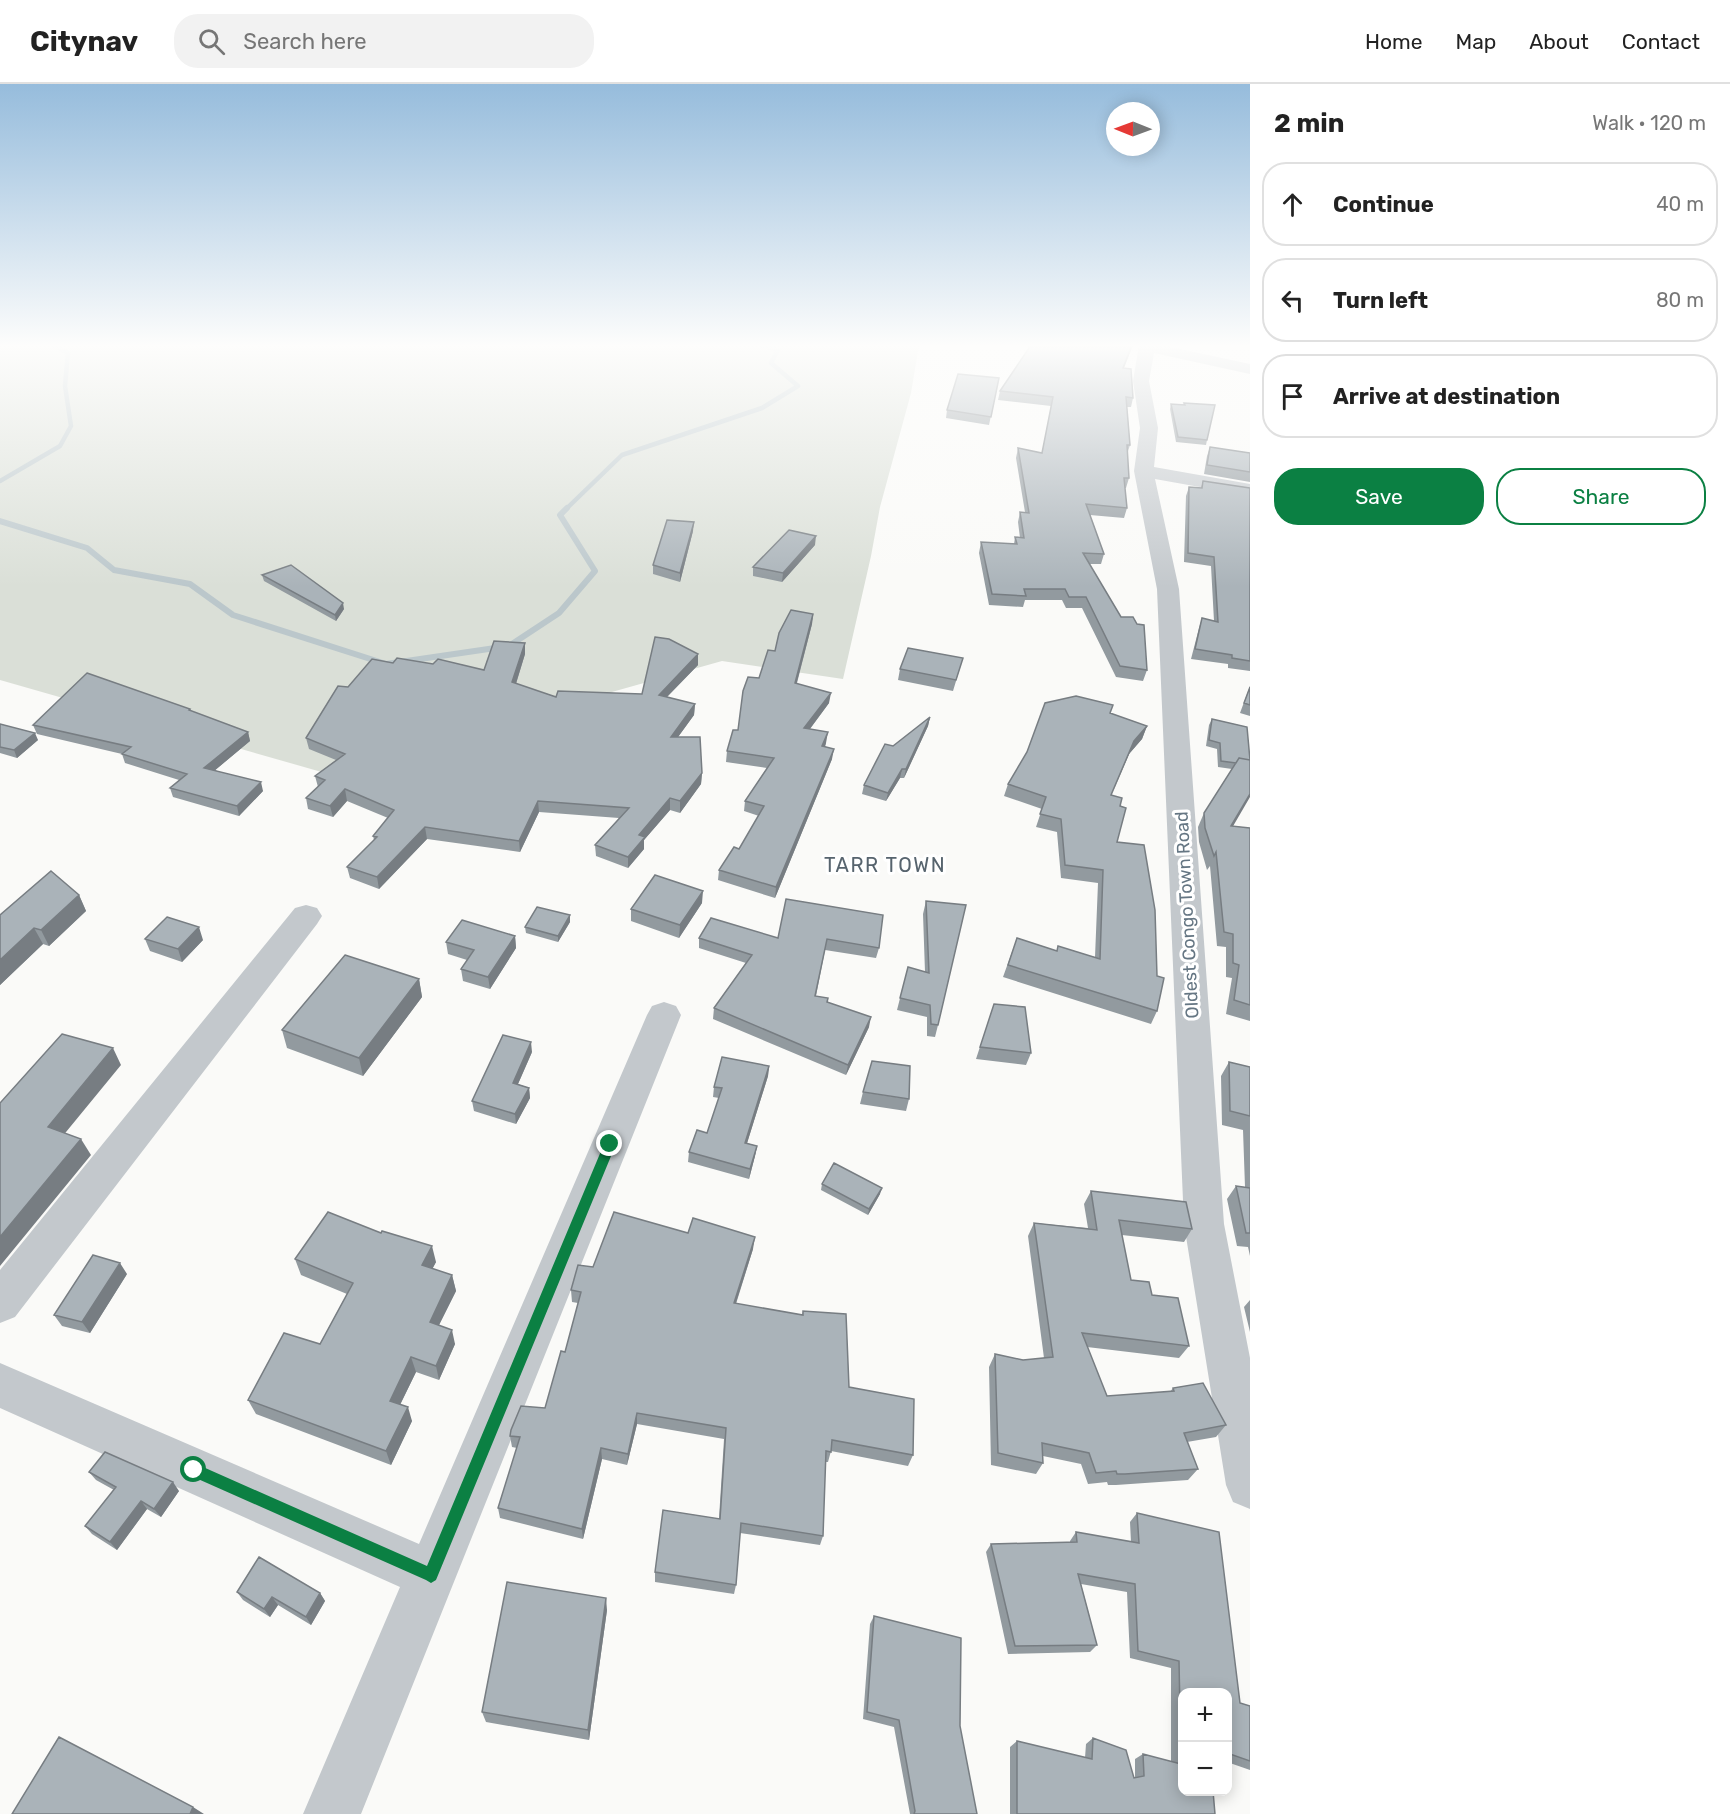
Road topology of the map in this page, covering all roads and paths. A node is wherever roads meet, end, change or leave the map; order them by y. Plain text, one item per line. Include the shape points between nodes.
1 (1149, 426) edge
2 (1144, 471) junction
3 (1250, 490) edge
4 (306, 916) dead end
5 (664, 1015) dead end
6 (0, 1303) edge
7 (0, 1385) edge
8 (1250, 1485) edge
9 (431, 1575) junction
10 (332, 1814) edge

1 - 2 street, Oldest Congo Town Road
2 - 3 street
2 - 8 street, Oldest Congo Town Road via 1168,589 1204,1224
4 - 6 street
5 - 9 street
7 - 9 street
9 - 10 street

